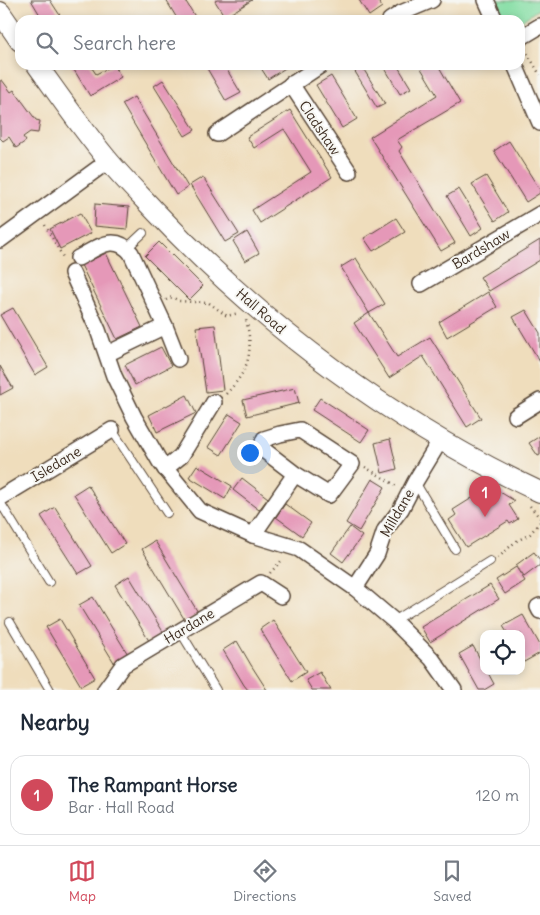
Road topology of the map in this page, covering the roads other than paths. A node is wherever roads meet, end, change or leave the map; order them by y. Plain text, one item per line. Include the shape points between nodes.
1 (432, 0) edge
2 (486, 0) edge
3 (395, 11) edge
4 (0, 12) edge
5 (493, 15) edge
6 (540, 26) edge
7 (15, 34) edge
8 (525, 39) edge
9 (40, 70) edge
10 (313, 70) edge
11 (516, 70) edge
12 (291, 84) junction
13 (540, 123) edge
14 (217, 134) dead end
15 (108, 161) junction
16 (349, 172) dead end
17 (540, 214) edge
18 (143, 233) dead end
19 (0, 240) edge
20 (127, 248) junction
21 (78, 258) dead end
22 (72, 273) road end
23 (421, 284) dead end
24 (165, 326) junction
25 (107, 354) junction
26 (178, 359) dead end
27 (540, 401) edge
28 (214, 402) road end
29 (516, 416) dead end
30 (112, 430) joint
31 (441, 439) junction
32 (165, 468) junction
33 (295, 474) junction
34 (412, 488) junction
35 (540, 492) edge
36 (0, 498) edge
37 (0, 502) edge
38 (167, 512) dead end
39 (253, 535) junction
40 (455, 549) dead end
41 (490, 561) road end
42 (49, 582) dead end
43 (355, 588) junction
44 (281, 596) dead end
45 (540, 606) edge
46 (540, 611) edge
47 (394, 621) junction
48 (10, 622) dead end
49 (180, 631) junction
50 (50, 690) edge
51 (105, 690) edge
52 (216, 690) edge
53 (454, 690) edge

1 - 3 street
2 - 5 street
4 - 7 street
6 - 8 street
9 - 15 street, Hall Road
10 - 12 street
11 - 13 street
12 - 14 street
12 - 16 street, Cladshaw
15 - 19 street
15 - 31 street, Hall Road via 247,308 265,317 353,384
17 - 23 street, Bardshaw
18 - 20 lane
20 - 21 street via 117,242 109,243
20 - 24 street
22 - 25 street
24 - 25 street
24 - 26 street
25 - 32 street via 134,417
27 - 29 street
28 - 32 street via 181,456
30 - 36 street, Isledane
30 - 38 lane
31 - 34 street, Milldane
31 - 35 street, Hall Road via 495,471
32 - 39 street via 200,511
33 - 33 street via 330,495 352,464 300,430 264,439 261,448
33 - 39 street
34 - 40 lane
34 - 43 street, Milldane via 385,530 377,554
37 - 42 lane
39 - 43 street via 299,548
41 - 47 lane
43 - 47 street
44 - 49 street, Hardane via 261,583
45 - 46 street
47 - 53 street via 432,659
48 - 50 lane
49 - 51 street, Hardane via 123,665
49 - 52 lane

